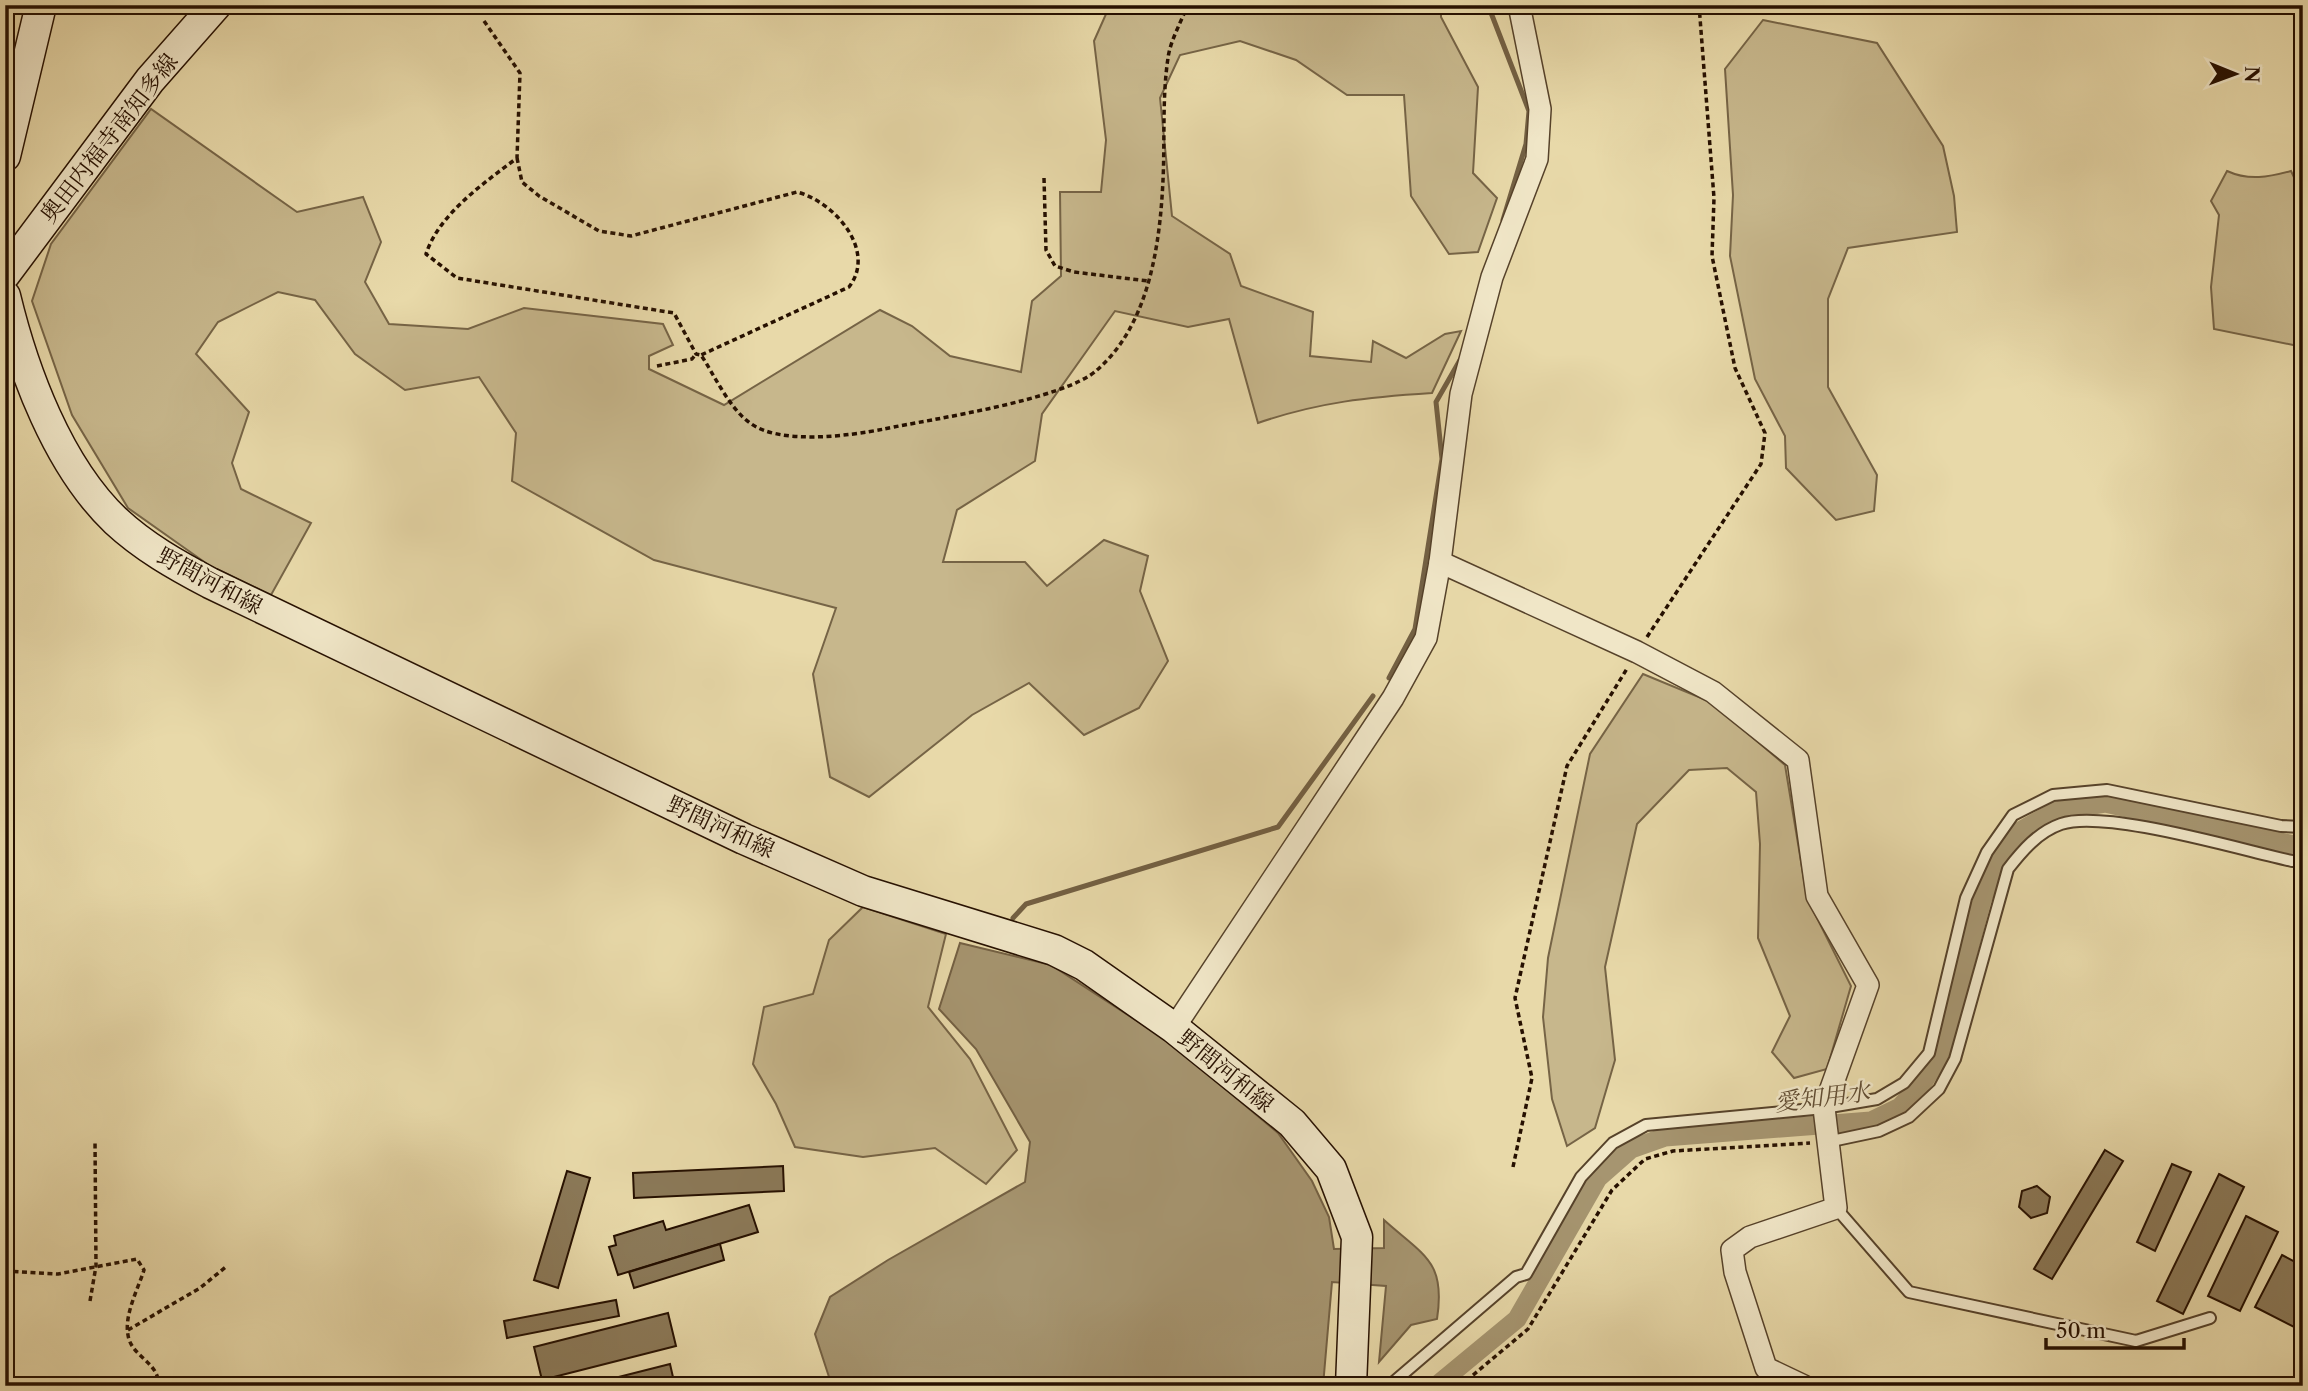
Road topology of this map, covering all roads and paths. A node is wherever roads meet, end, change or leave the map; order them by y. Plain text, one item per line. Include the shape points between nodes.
1 (41, 5) edge
2 (216, 5) edge
3 (1191, 5) edge
4 (1519, 5) edge
5 (1699, 5) edge
6 (484, 22) dead end
7 (5, 156) edge
8 (517, 158) junction
9 (1044, 178) dead end
10 (5, 274) edge
11 (1148, 281) junction
12 (5, 296) edge
13 (699, 354) junction
14 (657, 366) dead end
15 (1440, 562) junction
16 (1637, 652) junction
17 (2303, 827) edge
18 (2303, 861) edge
19 (1174, 1028) junction
20 (1824, 1108) junction
21 (95, 1141) dead end
22 (1826, 1142) junction
23 (1513, 1167) dead end
24 (1836, 1208) junction
25 (96, 1266) junction
26 (227, 1266) dead end
27 (5, 1271) edge
28 (90, 1301) dead end
29 (2210, 1318) dead end
30 (128, 1330) junction
31 (158, 1386) edge
32 (1351, 1386) edge
33 (1389, 1386) edge
34 (1460, 1386) edge
35 (1804, 1386) edge

1 - 7 main road
2 - 10 main road, 奥田内福寺南知多線 via 150,80
3 - 11 path via 1168,57 1163,184
4 - 15 street via 1540,109 1537,159 1492,277 1461,394
5 - 16 path via 1714,198 1712,256 1735,368 1765,433 1761,464
6 - 8 path via 520,73
8 - 13 path via 476,188 431,238 426,254 457,278 674,313
8 - 13 path via 522,181 539,196 615,236 631,236 797,192 839,218 861,261 849,287
9 - 11 path via 1046,250 1055,266
11 - 13 path via 1142,305 1119,346 1085,378 1046,394 867,433 766,434 747,422
12 - 19 main road, 野間河和線 via 33,392 61,442 115,520 157,555 744,839 863,891 1054,950 1084,965
13 - 14 path
15 - 16 street
15 - 19 street via 1426,638 1394,698
16 - 20 street via 1713,692 1798,760 1817,897 1868,985
16 - 23 path via 1567,766 1515,998 1532,1078
17 - 20 lane via 2107,790 2053,795 2013,815 1987,852 1966,898 1929,1053 1904,1083 1877,1099
18 - 22 lane via 2103,820 2061,824 2027,844 2008,869 1955,1059 1938,1089 1909,1117 1879,1131
19 - 32 main road, 野間河和線 via 1292,1123 1331,1170 1357,1237
20 - 22 street
20 - 33 lane via 1646,1125 1613,1143 1581,1177 1527,1274 1516,1277
21 - 25 path
22 - 24 street
22 - 34 path via 1673,1150 1645,1159 1612,1191 1528,1329
24 - 29 lane via 1909,1292 2136,1341
24 - 35 street via 1749,1237 1732,1251 1766,1368
25 - 27 path via 58,1274
25 - 28 path
25 - 30 path via 130,1259 142,1264
26 - 30 path via 200,1288
30 - 31 path via 136,1352 156,1371

